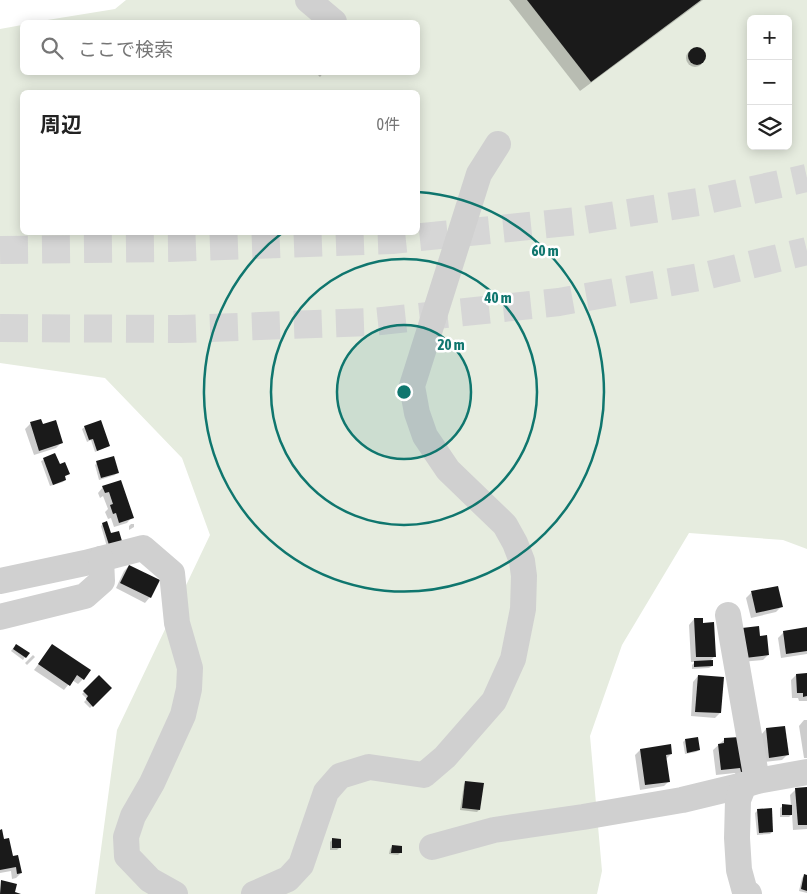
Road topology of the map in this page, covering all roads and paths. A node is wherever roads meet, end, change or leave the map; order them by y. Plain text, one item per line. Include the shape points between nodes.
1 (308, 0) edge
2 (332, 20) edge
3 (498, 144) dead end
4 (100, 559) junction
5 (0, 581) edge
6 (728, 616) dead end
7 (0, 617) edge
8 (807, 772) edge
9 (750, 783) junction
10 (432, 847) dead end
11 (175, 894) edge
12 (254, 894) edge
13 (749, 894) edge

1 - 2 street
3 - 12 street via 479,174 412,386 425,436 448,470 505,525 522,561 523,608 513,659 494,701 445,757 424,774 369,768 340,776 326,792 301,865 288,879
4 - 5 street
4 - 7 street via 102,580 85,596
4 - 11 street via 143,548 172,573 177,623 190,668 189,689 183,715 152,783 132,816 126,837 127,856 150,880
6 - 9 street
8 - 9 street
9 - 10 street via 682,800 494,830
9 - 13 street via 738,800 737,838 739,870 745,892

